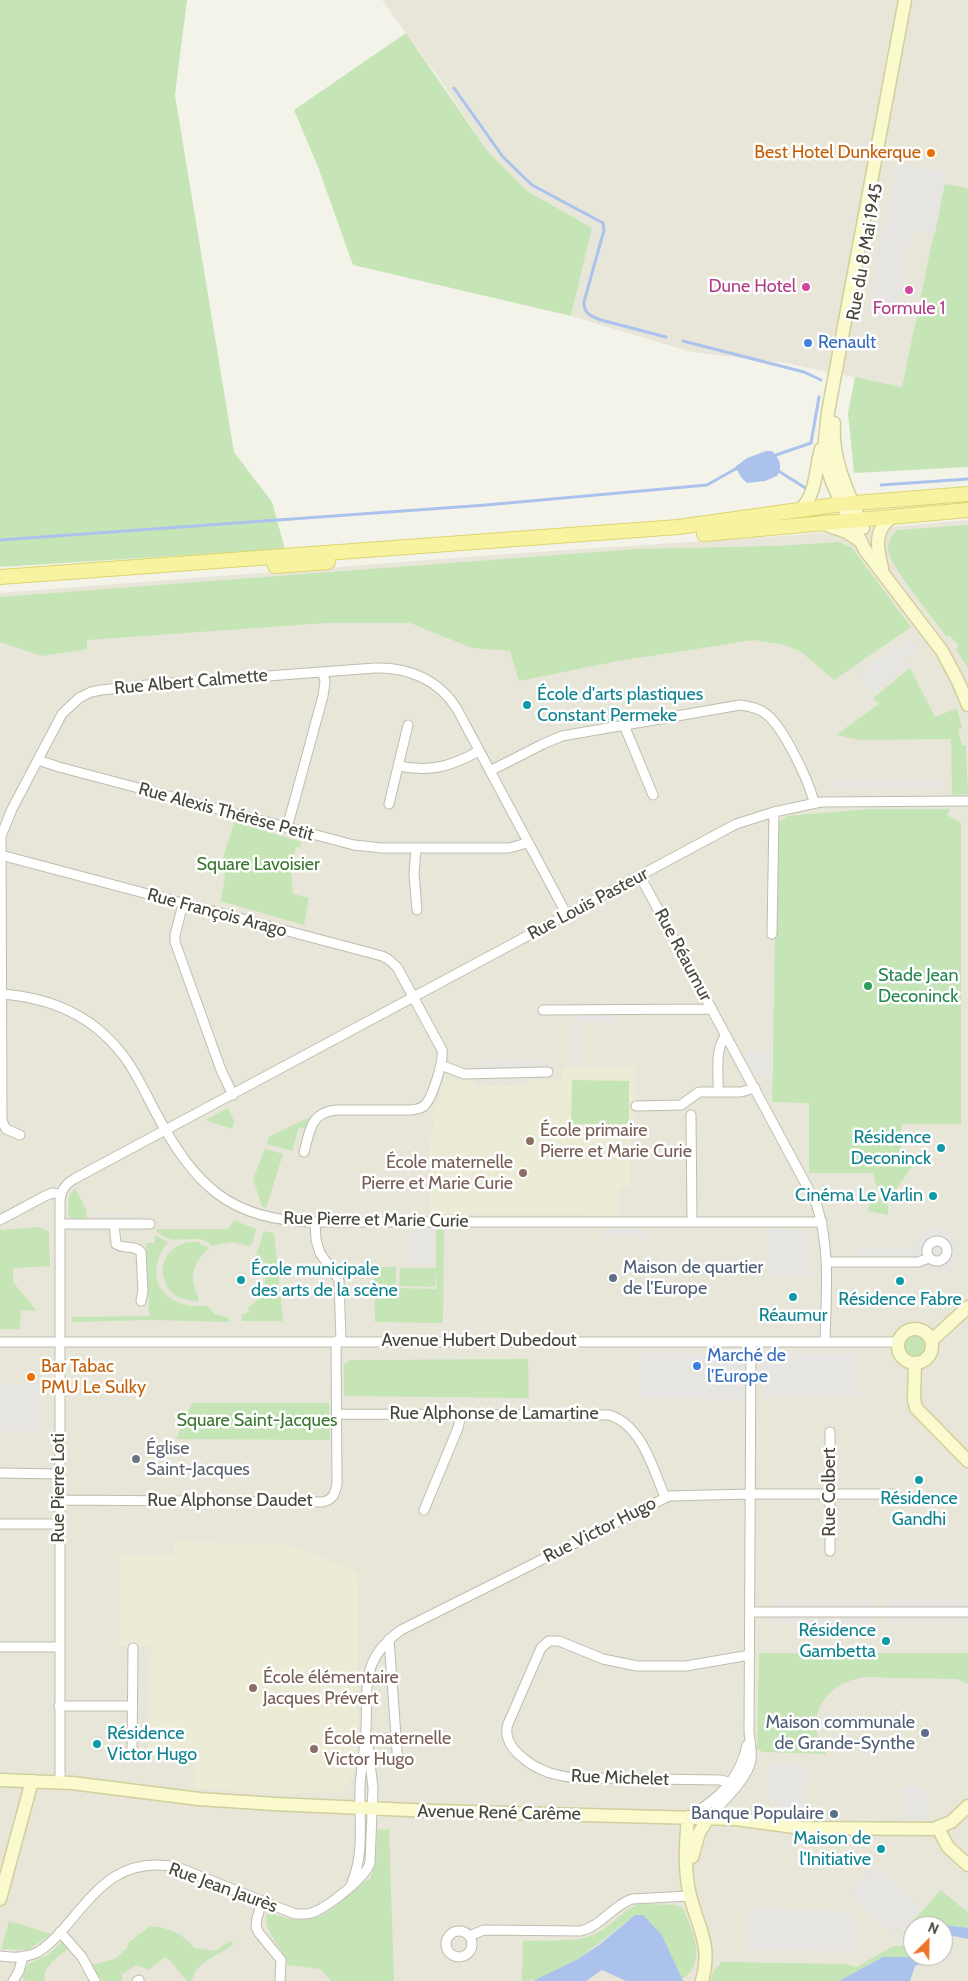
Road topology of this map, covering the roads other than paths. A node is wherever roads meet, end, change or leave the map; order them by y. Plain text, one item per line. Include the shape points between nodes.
1 (905, 0) edge
2 (911, 0) edge
3 (826, 432) junction
4 (968, 494) edge
5 (847, 504) junction
6 (800, 510) junction
7 (968, 510) edge
8 (894, 516) junction
9 (854, 520) junction
10 (819, 522) junction
11 (861, 542) junction
12 (885, 574) junction
13 (0, 577) edge
14 (0, 586) edge
15 (324, 672) junction
16 (968, 705) edge
17 (408, 725) dead end
18 (624, 725) junction
19 (479, 751) junction
20 (38, 760) junction
21 (398, 766) junction
22 (490, 771) junction
23 (654, 795) dead end
24 (968, 801) edge
25 (814, 803) junction
26 (389, 804) dead end
27 (774, 812) junction
28 (287, 828) junction
29 (527, 843) junction
30 (416, 848) junction
31 (1, 855) edge
32 (0, 862) edge
33 (640, 876) junction
34 (183, 904) junction
35 (417, 910) dead end
36 (567, 915) junction
37 (772, 934) dead end
38 (0, 994) edge
39 (414, 998) junction
40 (543, 1010) dead end
41 (712, 1010) junction
42 (726, 1035) junction
43 (441, 1066) junction
44 (548, 1072) dead end
45 (755, 1088) junction
46 (718, 1092) junction
47 (233, 1095) junction
48 (636, 1106) dead end
49 (691, 1115) dead end
50 (165, 1130) junction
51 (20, 1135) dead end
52 (304, 1152) dead end
53 (61, 1194) junction
54 (0, 1220) edge
55 (692, 1221) junction
56 (315, 1222) junction
57 (822, 1222) junction
58 (60, 1224) junction
59 (114, 1224) junction
60 (150, 1224) dead end
61 (929, 1258) dead end
62 (826, 1262) junction
63 (141, 1300) dead end
64 (968, 1307) edge
65 (338, 1341) junction
66 (825, 1341) junction
67 (931, 1341) junction
68 (0, 1342) edge
69 (59, 1342) junction
70 (751, 1342) junction
71 (898, 1342) junction
72 (914, 1363) junction
73 (337, 1414) junction
74 (461, 1414) junction
75 (830, 1432) dead end
76 (968, 1461) edge
77 (0, 1473) edge
78 (59, 1474) junction
79 (750, 1494) junction
80 (830, 1494) junction
81 (894, 1494) dead end
82 (665, 1497) junction
83 (59, 1500) junction
84 (424, 1510) dead end
85 (0, 1524) edge
86 (59, 1524) junction
87 (830, 1551) dead end
88 (750, 1612) junction
89 (968, 1612) edge
90 (389, 1639) junction
91 (0, 1647) edge
92 (59, 1647) junction
93 (132, 1648) dead end
94 (750, 1655) junction
95 (59, 1706) junction
96 (132, 1706) junction
97 (366, 1730) junction
98 (396, 1737) junction
99 (367, 1741) junction
100 (132, 1758) dead end
101 (398, 1764) dead end
102 (0, 1780) edge
103 (32, 1781) junction
104 (60, 1782) junction
105 (735, 1783) junction
106 (968, 1806) edge
107 (366, 1809) junction
108 (688, 1817) junction
109 (708, 1818) junction
110 (938, 1828) junction
111 (968, 1865) edge
112 (688, 1878) junction
113 (690, 1896) junction
114 (0, 1899) edge
115 (262, 1902) junction
116 (60, 1932) junction
117 (469, 1936) dead end
118 (0, 1956) edge
119 (23, 1956) junction
120 (706, 1959) junction
121 (13, 1981) edge
122 (95, 1981) edge
123 (280, 1981) edge
124 (697, 1981) edge
125 (702, 1981) edge

1 - 3 street, Rue du 8 Mai 1945
2 - 5 street, Rue du 8 Mai 1945 via 834,423 837,458
3 - 5 street, Rue du 8 Mai 1945 via 826,464 832,482
3 - 6 street, Rue du 8 Mai 1945 via 812,492
4 - 5 main road
5 - 6 main road
5 - 9 street
6 - 13 main road via 678,527
7 - 8 main road
8 - 9 main road
8 - 12 street via 881,528 877,542
9 - 10 main road
9 - 11 street
9 - 12 street
10 - 11 street via 842,530
10 - 14 main road
11 - 12 street
12 - 16 street via 942,651
15 - 19 street, Rue Albert Calmette via 390,668 423,677 450,699
15 - 20 street, Rue Albert Calmette via 91,692 75,700 65,711
15 - 28 street via 323,696
17 - 21 street
18 - 22 street via 562,736
18 - 23 street
18 - 25 street via 735,705 759,710 770,717 780,730 811,788
19 - 21 street via 448,766 420,770
19 - 22 street, Rue Albert Calmette
20 - 28 street, Rue Alexis Thérèse Petit
20 - 31 street, Rue Albert Calmette via 4,826
21 - 26 street
22 - 29 street, Rue Albert Calmette
24 - 25 street, Rue Louis Pasteur
25 - 27 street, Rue Louis Pasteur
27 - 33 street, Rue Louis Pasteur via 736,824
27 - 37 street
28 - 30 street, Rue Alexis Thérèse Petit via 354,845
29 - 30 street, Rue Alexis Thérèse Petit via 509,848
29 - 36 street, Rue Albert Calmette
30 - 35 street
31 - 32 street, Rue Albert Calmette
31 - 34 street, Rue François Arago
32 - 38 street, Rue Albert Calmette
33 - 36 street, Rue Louis Pasteur
33 - 41 street, Rue Réaumur
34 - 39 street, Rue François Arago via 384,957 397,967
34 - 47 street via 175,942
36 - 39 street, Rue Louis Pasteur
38 - 50 street, Rue Pierre et Marie Curie via 50,1002 95,1027 127,1060
38 - 51 street, Rue Albert Calmette via 2,1122 6,1129
39 - 43 street, Rue François Arago via 441,1047
39 - 47 street, Rue Louis Pasteur
40 - 41 street
41 - 42 street, Rue Réaumur
42 - 45 street, Rue Réaumur
42 - 46 street via 720,1043
43 - 44 street via 464,1074
43 - 52 street via 430,1097 423,1106 408,1110 325,1112 314,1121
45 - 46 street
45 - 57 street, Rue Réaumur via 814,1198
46 - 48 street via 699,1092 681,1105
47 - 50 street, Rue Louis Pasteur
49 - 55 street
50 - 53 street, Rue Louis Pasteur via 70,1182
50 - 56 street, Rue Pierre et Marie Curie via 189,1167 228,1201 273,1219
53 - 54 street via 52,1193
53 - 58 street, Rue Pierre Loti
55 - 56 street, Rue Pierre et Marie Curie
55 - 57 street, Rue Pierre et Marie Curie
56 - 65 street, Rue Alphonse Daudet via 320,1253 340,1280
57 - 62 street, Rue Réaumur
58 - 59 street
58 - 69 street, Rue Pierre Loti
59 - 60 street
59 - 63 street via 116,1244 136,1248 141,1253
61 - 62 street via 918,1262
62 - 66 street, Rue Réaumur
64 - 67 street
65 - 69 street, Avenue Hubert Dubedout
65 - 70 street, Avenue Hubert Dubedout
65 - 73 street, Rue Alphonse Daudet
66 - 70 street, Avenue Hubert Dubedout
66 - 71 street, Avenue Hubert Dubedout
67 - 71 street via 923,1330 913,1328 902,1333
67 - 72 street via 928,1357
68 - 69 street, Avenue Hubert Dubedout
69 - 78 street, Rue Pierre Loti
70 - 79 street
71 - 72 street via 901,1356
72 - 76 street via 916,1408
73 - 74 street, Rue Alphonse de Lamartine
73 - 83 street, Rue Alphonse Daudet via 337,1484 334,1496 329,1500
74 - 82 street, Rue Alphonse de Lamartine via 613,1416 625,1423 640,1441
74 - 84 street
75 - 80 street, Rue Colbert
77 - 78 street
78 - 83 street, Rue Pierre Loti
79 - 80 street, Rue Victor Hugo
79 - 82 street, Rue Victor Hugo
79 - 88 street
80 - 81 street, Rue Victor Hugo
80 - 87 street, Rue Colbert
82 - 90 street, Rue Victor Hugo via 406,1627
83 - 86 street, Rue Pierre Loti
85 - 86 street
86 - 92 street, Rue Pierre Loti
88 - 89 street
88 - 94 street
90 - 97 street, Rue Victor Hugo via 368,1672
90 - 98 street
91 - 92 street
92 - 95 street, Rue Pierre Loti
93 - 96 street
94 - 105 street via 751,1760 746,1772
94 - 105 street, Rue Michelet via 674,1667 630,1665 552,1641 544,1644 507,1729 508,1740 516,1750 538,1767 562,1776
95 - 96 street
95 - 104 street, Rue Pierre Loti
96 - 100 street
97 - 99 street, Rue Victor Hugo
97 - 107 street, Rue Victor Hugo via 361,1773
98 - 99 street
98 - 101 street
99 - 107 street, Rue Victor Hugo via 372,1782
102 - 103 street, Avenue René Carême
103 - 104 street, Avenue René Carême
103 - 114 street
104 - 107 street, Avenue René Carême via 220,1801
105 - 108 street
105 - 109 street
106 - 110 street via 951,1822
107 - 108 street, Avenue René Carême
107 - 115 street, Rue Jean Jaurès via 370,1863 364,1874 323,1907 309,1914 295,1914
108 - 109 street, Avenue René Carême
108 - 112 street
109 - 110 street, Avenue René Carême via 752,1820 802,1828
109 - 112 street via 696,1841
110 - 111 street via 948,1847
112 - 113 street
113 - 117 street via 632,1899 581,1932 484,1930
113 - 120 street via 702,1931
115 - 116 street, Rue Jean Jaurès via 177,1867 143,1866 119,1873 102,1884
115 - 123 street via 256,1927 281,1960
116 - 119 street, Rue Jean Jaurès via 44,1948
116 - 122 street via 82,1957
118 - 119 street, Rue Jean Jaurès
119 - 121 street
120 - 124 street
120 - 125 street

